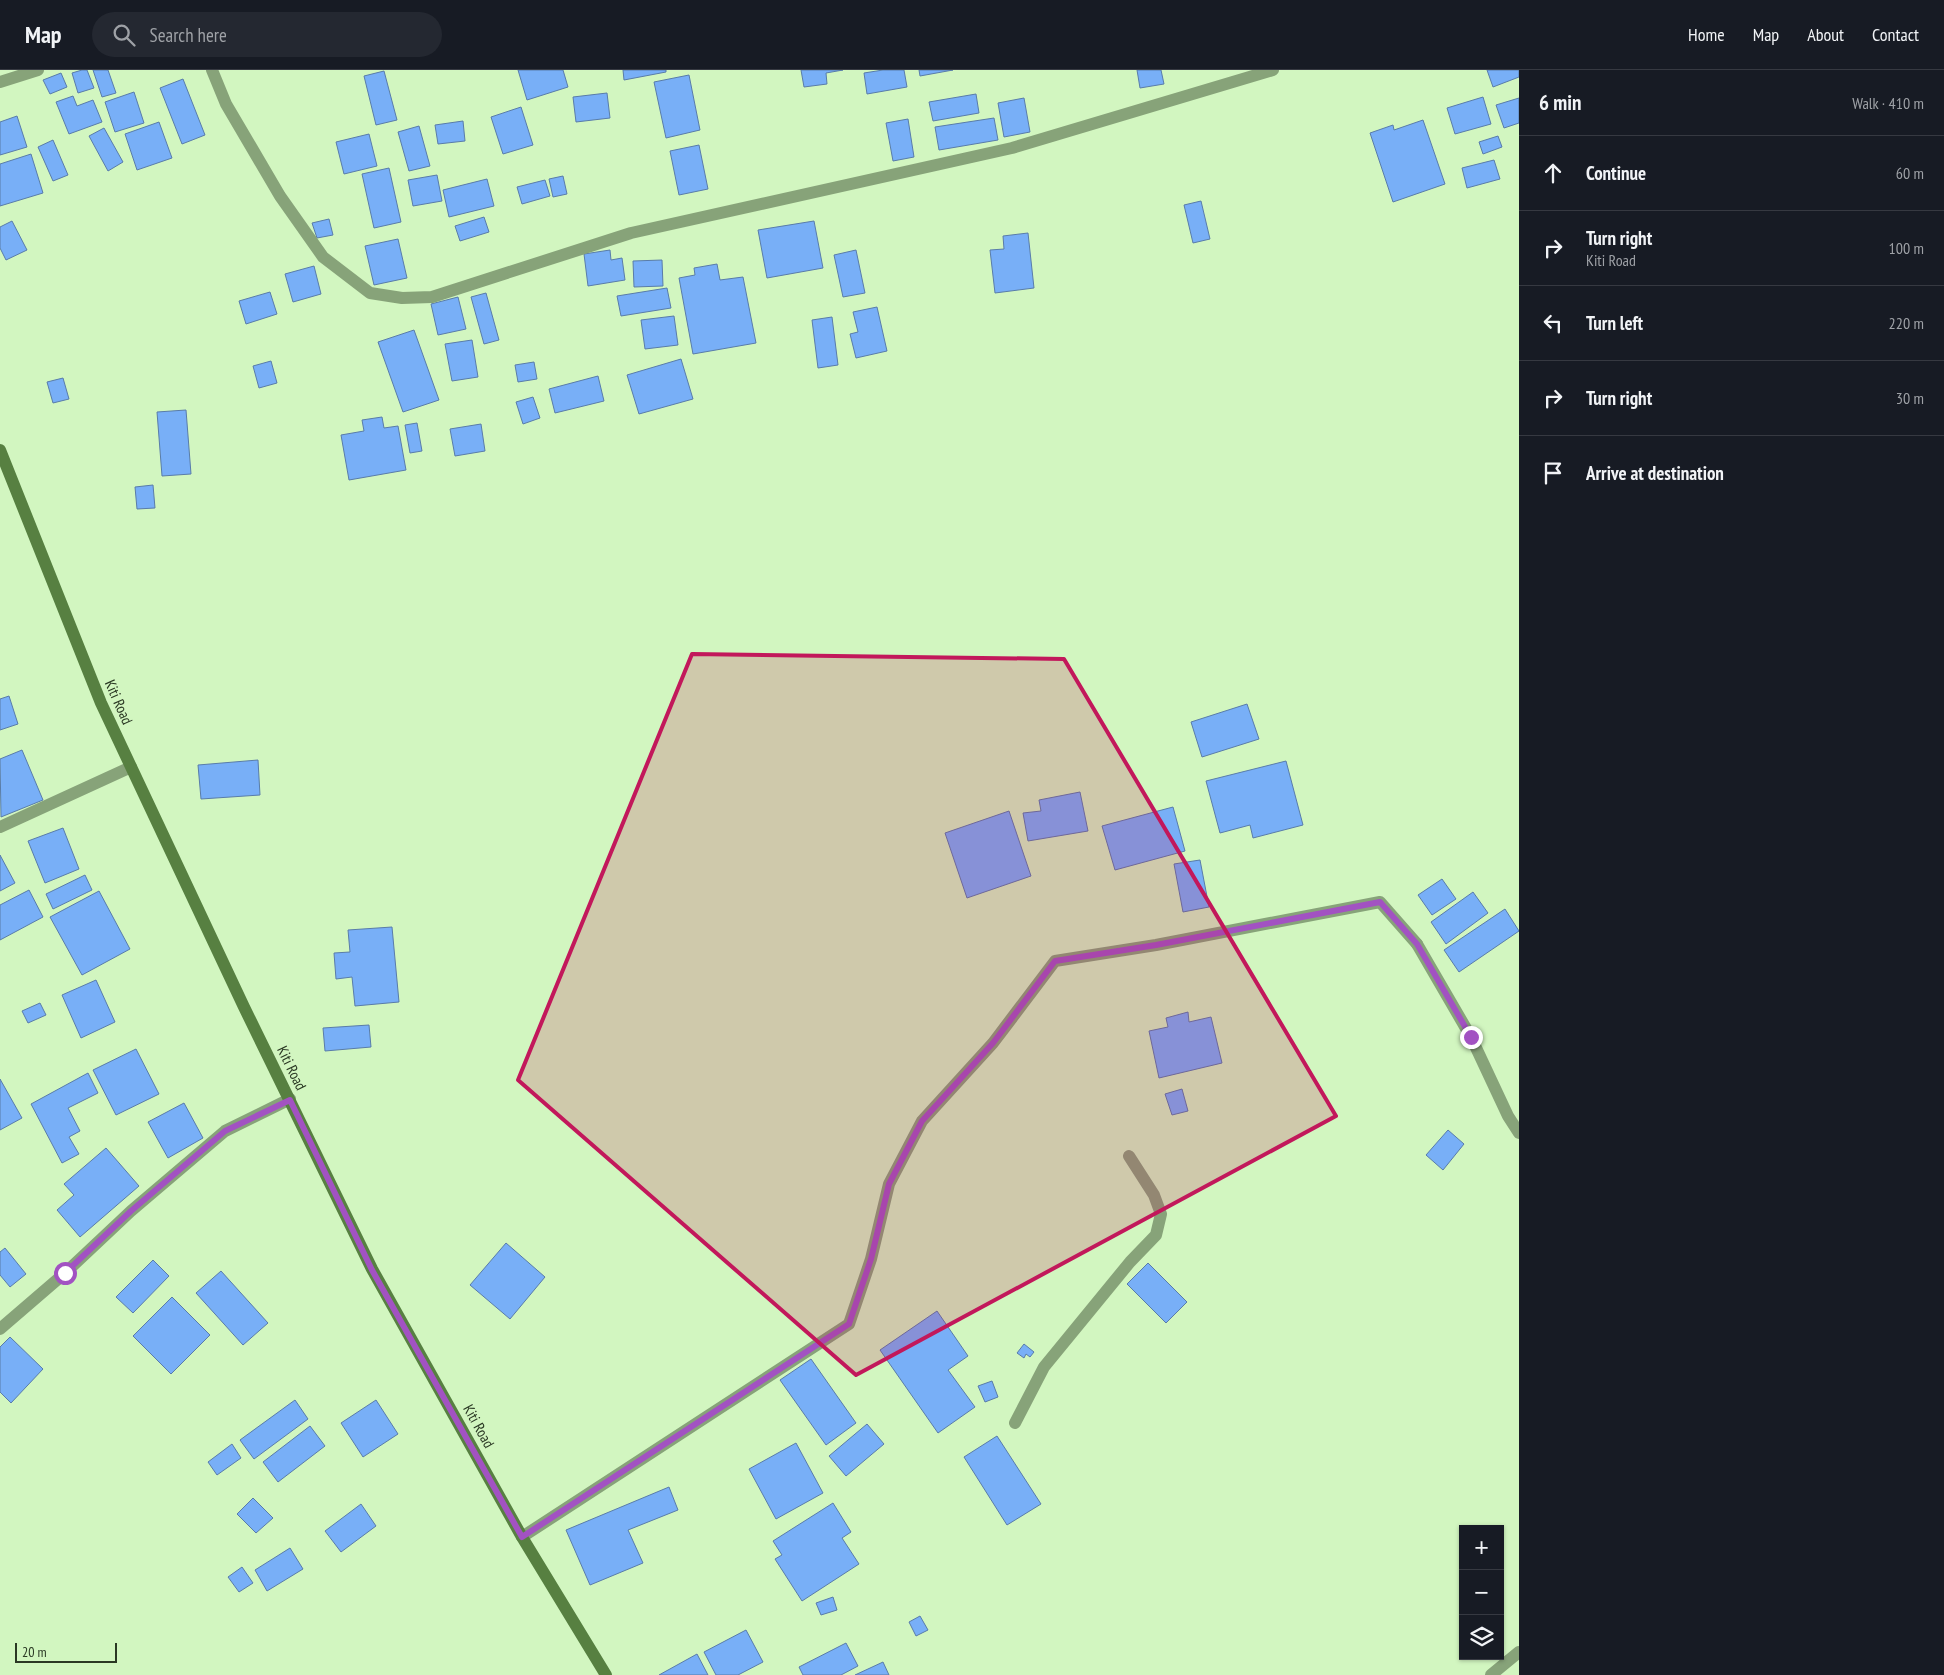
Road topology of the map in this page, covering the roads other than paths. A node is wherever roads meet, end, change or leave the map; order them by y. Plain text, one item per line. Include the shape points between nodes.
1 (38, 70) edge
2 (212, 70) edge
3 (1273, 70) edge
4 (0, 82) edge
5 (0, 450) edge
6 (131, 767) junction
7 (0, 827) edge
8 (290, 1100) junction
9 (1519, 1133) edge
10 (1130, 1156) dead end
11 (0, 1329) edge
12 (1015, 1423) dead end
13 (522, 1537) junction
14 (1519, 1652) edge
15 (606, 1675) edge
16 (1491, 1675) edge

1 - 4 street
2 - 3 street via 226,104 280,196 323,257 370,293 402,298 432,297 631,233 1012,148
5 - 6 street, Kiti Road via 101,703
6 - 7 street
6 - 8 street, Kiti Road
8 - 11 street via 225,1131
8 - 13 street, Kiti Road via 372,1270
9 - 13 street via 1471,1037 1417,944 1380,902 1055,961 993,1043 922,1121 889,1184 871,1259 849,1324
10 - 12 street via 1162,1214 1156,1235 1044,1367
13 - 15 street, Kiti Road
14 - 16 street

